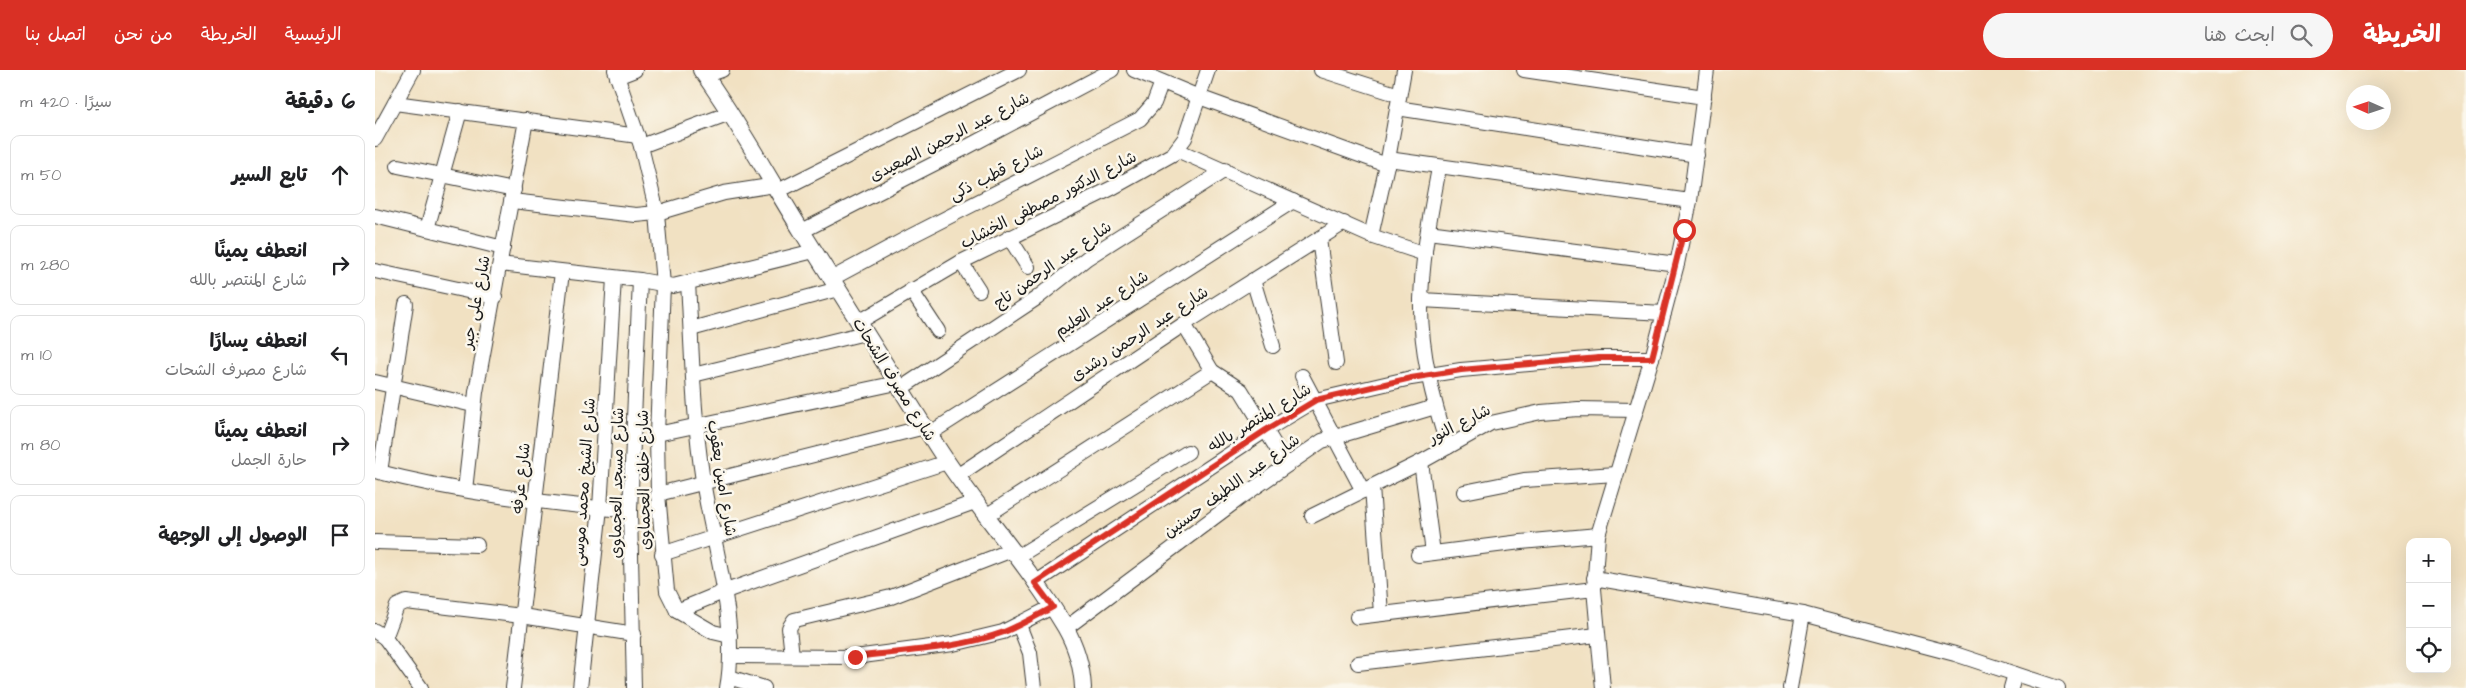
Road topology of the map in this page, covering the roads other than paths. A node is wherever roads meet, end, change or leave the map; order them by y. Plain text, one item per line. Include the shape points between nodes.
1 (413, 70) edge
2 (635, 70) edge
3 (722, 70) edge
4 (1112, 70) edge
5 (1208, 70) edge
6 (1321, 70) edge
7 (1404, 70) edge
8 (1524, 70) edge
9 (1707, 70) edge
10 (613, 72) edge
11 (1011, 72) edge
12 (1142, 72) edge
13 (703, 73) edge
14 (1162, 82) junction
15 (1199, 97) junction
16 (1704, 97) junction
17 (1398, 101) junction
18 (395, 103) junction
19 (460, 111) junction
20 (730, 113) junction
21 (526, 120) junction
22 (379, 124) edge
23 (375, 139) edge
24 (640, 141) junction
25 (1177, 150) junction
26 (1697, 155) junction
27 (1388, 162) junction
28 (398, 166) dead end
29 (1439, 168) junction
30 (1225, 170) junction
31 (442, 175) junction
32 (776, 188) junction
33 (513, 195) junction
34 (1293, 201) junction
35 (1690, 201) junction
36 (657, 213) junction
37 (375, 216) edge
38 (1344, 223) junction
39 (427, 229) junction
40 (802, 231) junction
41 (1428, 232) junction
42 (1371, 236) junction
43 (1009, 237) junction
44 (1319, 239) junction
45 (503, 248) junction
46 (815, 251) junction
47 (1425, 254) junction
48 (961, 262) junction
49 (500, 264) junction
50 (1677, 264) junction
51 (1028, 267) dead end
52 (375, 271) edge
53 (562, 272) junction
54 (615, 278) junction
55 (640, 280) junction
56 (1253, 280) junction
57 (688, 283) junction
58 (835, 284) junction
59 (663, 285) junction
60 (911, 290) junction
61 (979, 290) dead end
62 (495, 297) junction
63 (1421, 300) junction
64 (406, 304) dead end
65 (1664, 313) junction
66 (1184, 324) junction
67 (862, 328) junction
68 (691, 329) junction
69 (938, 331) dead end
70 (1273, 346) dead end
71 (1652, 358) junction
72 (1336, 363) dead end
73 (1213, 371) junction
74 (1428, 374) junction
75 (693, 375) junction
76 (1302, 376) dead end
77 (375, 382) edge
78 (393, 386) junction
79 (899, 386) junction
80 (1316, 400) junction
81 (473, 405) junction
82 (1435, 407) junction
83 (1636, 410) junction
84 (695, 427) junction
85 (1266, 430) junction
86 (927, 431) junction
87 (657, 434) junction
88 (1335, 436) junction
89 (1447, 447) junction
90 (1189, 452) dead end
91 (1421, 462) junction
92 (1287, 466) junction
93 (952, 469) junction
94 (377, 472) edge
95 (1616, 474) junction
96 (703, 483) junction
97 (1368, 489) junction
98 (465, 490) junction
99 (1464, 492) dead end
100 (658, 494) junction
101 (535, 501) junction
102 (975, 502) junction
103 (600, 508) junction
104 (630, 511) junction
105 (986, 516) junction
106 (1311, 516) dead end
107 (1598, 535) junction
108 (716, 537) junction
109 (375, 542) edge
110 (477, 545) dead end
111 (1015, 553) junction
112 (1433, 553) junction
113 (662, 554) junction
114 (1418, 555) dead end
115 (1035, 583) junction
116 (1594, 584) junction
117 (723, 592) junction
118 (1053, 607) junction
119 (677, 611) junction
120 (1381, 614) junction
121 (1803, 614) junction
122 (522, 616) junction
123 (1357, 617) dead end
124 (1019, 625) junction
125 (588, 627) junction
126 (1066, 628) junction
127 (634, 634) junction
128 (380, 635) edge
129 (1597, 635) junction
130 (730, 636) junction
131 (731, 656) junction
132 (792, 656) junction
133 (1358, 663) dead end
134 (2015, 674) junction
135 (729, 683) edge
136 (421, 688) edge
137 (513, 688) edge
138 (580, 688) edge
139 (634, 688) edge
140 (763, 688) edge
141 (1034, 688) edge
142 (1083, 688) edge
143 (1603, 688) edge
144 (1790, 688) edge
145 (2011, 688) edge
146 (2058, 688) edge

1 - 18 street
2 - 10 street
3 - 13 street
4 - 40 street, شارع عبد الرحمن الصعيدى
5 - 15 street
6 - 17 street
7 - 17 street
8 - 16 street
9 - 16 street
10 - 24 street, شارع خلف العجماوى
11 - 32 street
12 - 14 street
13 - 20 street, شارع مصرف الشحات
14 - 15 street
14 - 58 street, شارع قطب ذكى via 1153,103 1140,119 911,236
15 - 25 street via 1185,138
15 - 27 street
16 - 26 street
17 - 26 street
17 - 27 street
18 - 19 street
18 - 22 street
19 - 21 street
19 - 31 street
20 - 24 street
20 - 32 street, شارع مصرف الشحات
21 - 24 street
21 - 33 street, شارع على جبر
22 - 23 street
24 - 36 street, شارع خلف العجماوى
25 - 30 street
25 - 43 street, شارع الدكتور مصطفى الخشاب via 1113,188
26 - 35 street
27 - 29 street
27 - 42 street
28 - 31 street
29 - 35 street
29 - 41 street
30 - 34 street
30 - 79 street, شارع عبد الرحمن تاج via 1087,258 1037,298
31 - 33 street
31 - 39 street
32 - 36 street via 724,193
32 - 40 street, شارع مصرف الشحات
33 - 36 street via 625,215
33 - 45 street, شارع على جبر
34 - 38 street
34 - 86 street, شارع عبد العليم
35 - 50 street
36 - 59 street, شارع خلف العجماوى
37 - 39 street
38 - 42 street
38 - 44 street, شارع عبد الرحمن رشدى
39 - 45 street
40 - 46 street, شارع مصرف الشحات
41 - 47 street
41 - 50 street
42 - 47 street
43 - 48 street, شارع الدكتور مصطفى الخشاب
43 - 51 street
44 - 56 street, شارع عبد الرحمن رشدى
44 - 72 street
45 - 49 street, شارع على جبر
46 - 57 street
46 - 58 street, شارع مصرف الشحات
47 - 63 street
48 - 60 street, شارع الدكتور مصطفى الخشاب
48 - 61 street
49 - 53 street
49 - 62 street, شارع على جبر
50 - 65 street
52 - 62 street
53 - 54 street
53 - 101 street, شارع عرفه
54 - 55 street
54 - 103 street, شارع الشيخ محمد موسى
55 - 59 street
55 - 104 street, شارع مسجد العجماوى
56 - 66 street, شارع عبد الرحمن رشدى
56 - 70 street
57 - 59 street
57 - 68 street, شارع امين يعقوب
58 - 67 street, شارع مصرف الشحات
58 - 68 street, شارع قطب ذكى
59 - 87 street, شارع خلف العجماوى
60 - 67 street, شارع الدكتور مصطفى الخشاب
60 - 69 street
62 - 81 street, شارع على جبر
63 - 65 street
63 - 74 street
64 - 78 street
65 - 71 street
66 - 73 street
66 - 93 street, شارع عبد الرحمن رشدى
67 - 75 street, شارع الدكتور مصطفى الخشاب
67 - 79 street, شارع مصرف الشحات
68 - 75 street, شارع امين يعقوب
71 - 74 street, شارع المنتصر بالله via 1599,358
71 - 83 street
73 - 85 street via 1241,390
73 - 105 street
74 - 80 street, شارع المنتصر بالله
74 - 82 street
75 - 84 street, شارع امين يعقوب
76 - 80 street
77 - 78 street
78 - 81 street
78 - 94 street
79 - 84 street
79 - 86 street, شارع مصرف الشحات
80 - 85 street, شارع المنتصر بالله
80 - 88 street
81 - 98 street, شارع على جبر
82 - 88 street, شارع عبد اللطيف حسنين
82 - 89 street
83 - 89 street, شارع النور via 1578,409 1515,416 1491,423
83 - 95 street
84 - 87 street
84 - 96 street, شارع امين يعقوب
85 - 92 street
85 - 115 street, شارع المنتصر بالله
86 - 93 street, شارع مصرف الشحات
86 - 96 street, شارع عبد العليم
87 - 100 street, شارع خلف العجماوى
88 - 92 street, شارع عبد اللطيف حسنين via 1322,441
88 - 97 street
89 - 91 street, شارع النور
90 - 111 street
91 - 97 street, شارع النور
91 - 112 street
92 - 126 street, شارع عبد اللطيف حسنين
93 - 102 street, شارع مصرف الشحات
93 - 108 street, شارع عبد الرحمن رشدى
94 - 98 street
95 - 99 street via 1532,479
95 - 107 street
96 - 100 street, شارع عبد العليم
96 - 108 street, شارع امين يعقوب
97 - 106 street, شارع النور
97 - 120 street
98 - 101 street
100 - 113 street, شارع خلف العجماوى
101 - 103 street
101 - 122 street, شارع عرفه
102 - 105 street, شارع مصرف الشحات
102 - 117 street
103 - 104 street
103 - 125 street, شارع الشيخ محمد موسى
104 - 127 street, شارع مسجد العجماوى
105 - 111 street, شارع مصرف الشحات
107 - 112 street
107 - 116 street
108 - 113 street, شارع عبد الرحمن رشدى
108 - 117 street, شارع امين يعقوب
109 - 110 street
111 - 115 street, شارع مصرف الشحات
111 - 132 street via 891,597 793,620 789,628
112 - 114 street
113 - 119 street, شارع خلف العجماوى via 667,591
115 - 118 street, شارع مصرف الشحات
116 - 120 street
116 - 121 street
116 - 129 street
117 - 119 street
117 - 130 street, شارع امين يعقوب
118 - 124 street
118 - 126 street, شارع مصرف الشحات
119 - 130 street via 713,632
120 - 123 street
121 - 134 street via 1955,654
121 - 144 street
122 - 125 street
122 - 128 street via 406,602 397,606
122 - 137 street, شارع عرفه
124 - 132 street via 953,644 855,657
124 - 141 street via 1030,654
125 - 127 street
125 - 138 street, شارع الشيخ محمد موسى
126 - 142 street, شارع مصرف الشحات via 1080,663
127 - 139 street, شارع مسجد العجماوى
128 - 136 street
129 - 133 street
129 - 143 street
130 - 131 street, شارع امين يعقوب
131 - 132 street
131 - 135 street, شارع امين يعقوب
134 - 145 street
134 - 146 street
135 - 140 street

